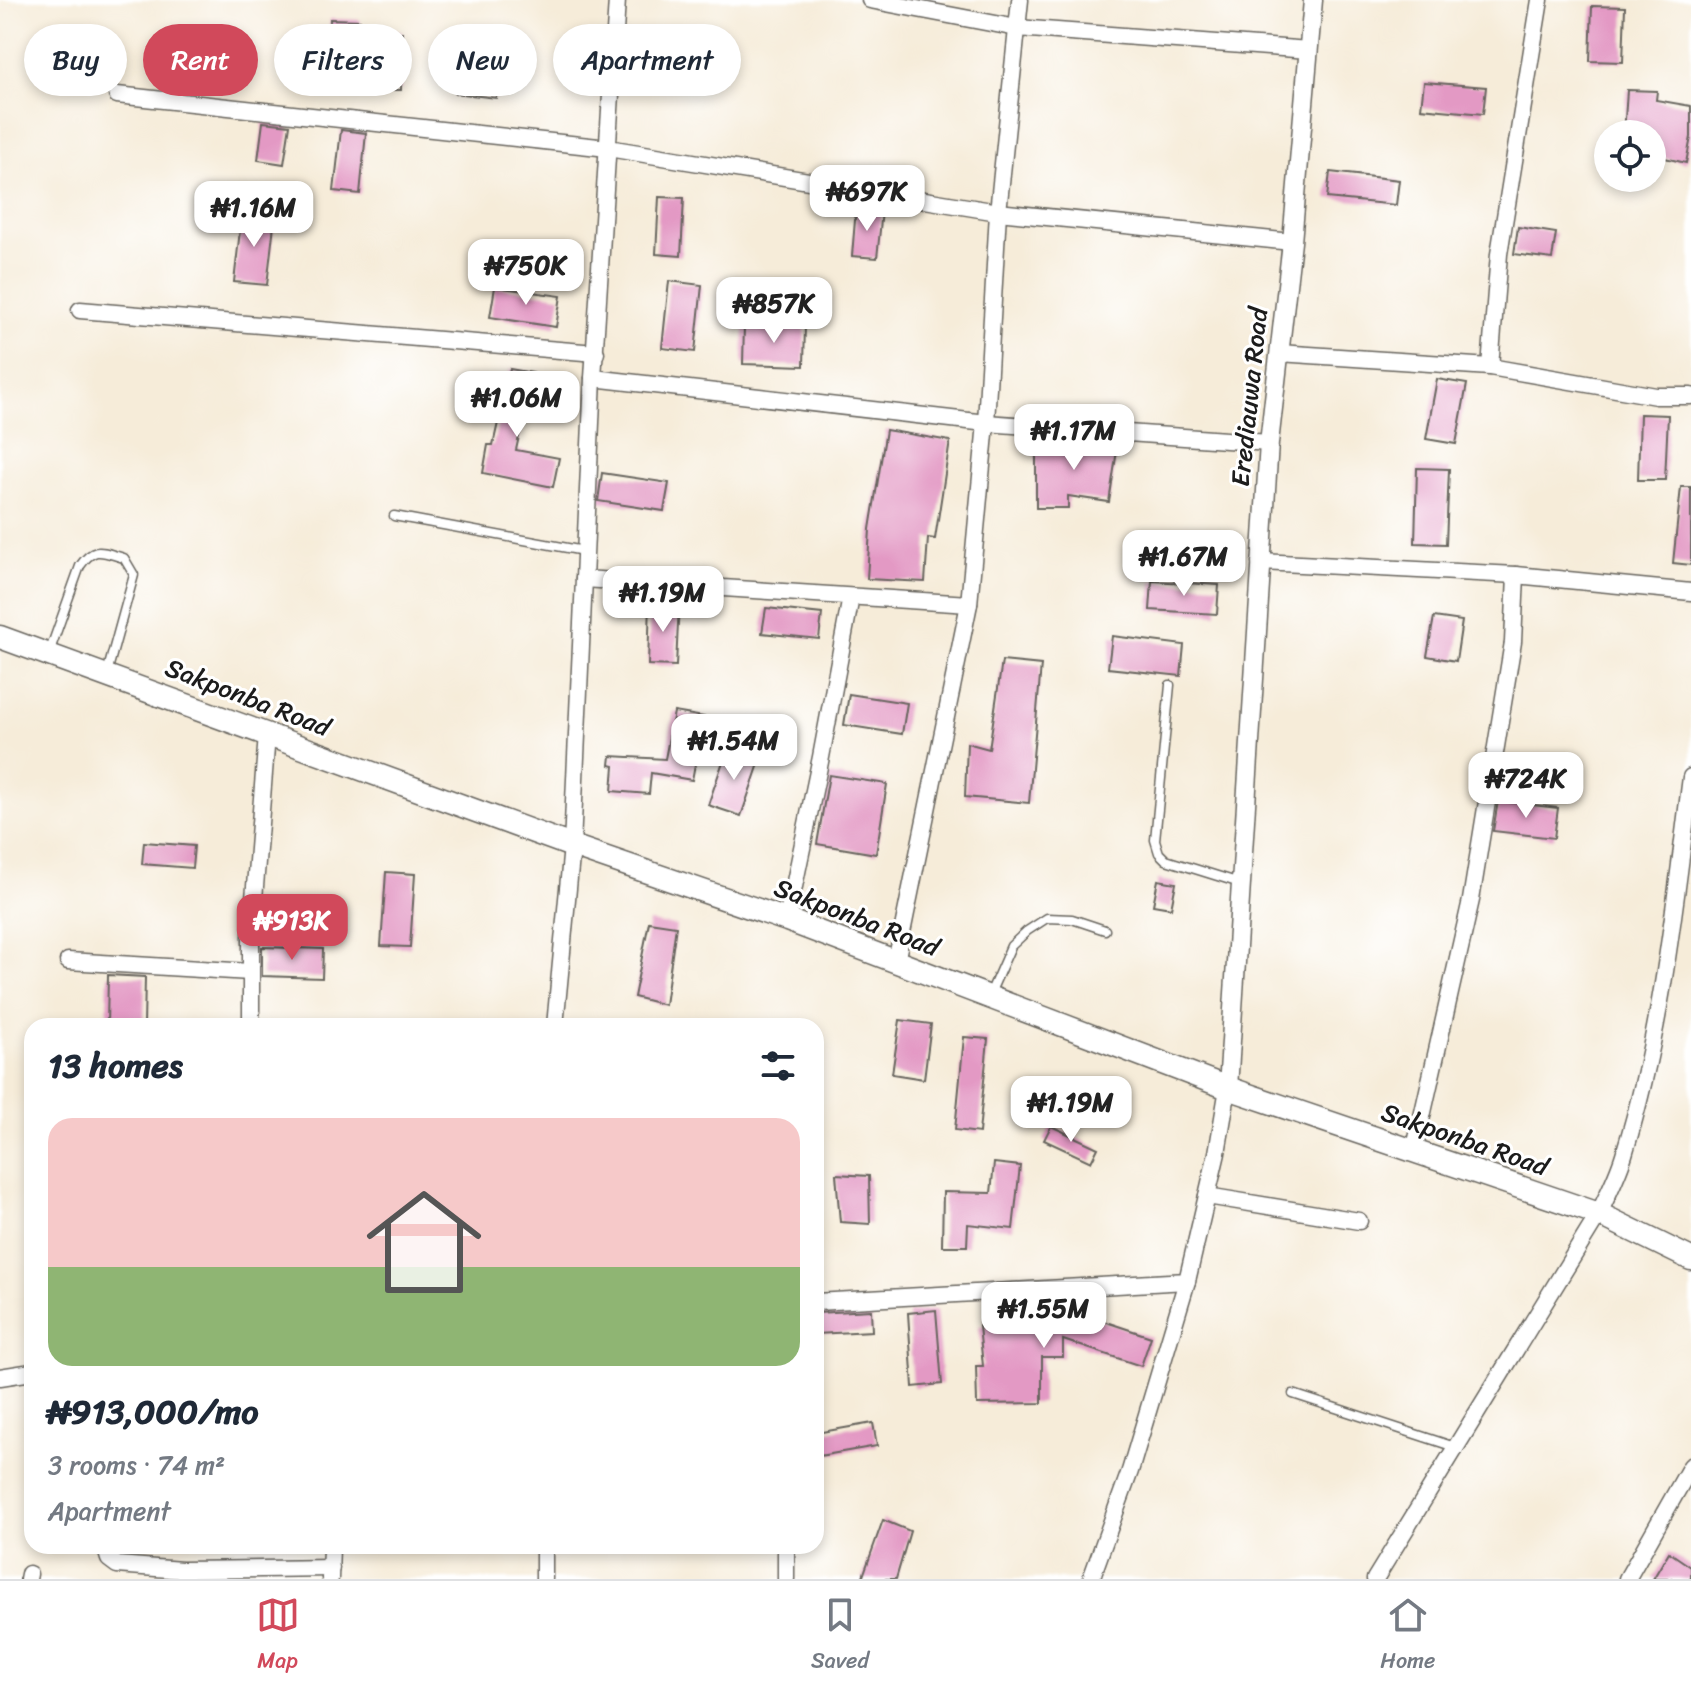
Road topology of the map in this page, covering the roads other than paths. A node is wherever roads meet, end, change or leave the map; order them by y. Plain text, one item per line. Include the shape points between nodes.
1 (617, 0) edge
2 (870, 0) edge
3 (1020, 0) edge
4 (1313, 0) edge
5 (1540, 0) edge
6 (1017, 28) junction
7 (1309, 50) junction
8 (126, 96) edge
9 (608, 148) junction
10 (998, 212) junction
11 (1292, 242) junction
12 (80, 310) dead end
13 (596, 353) junction
14 (1279, 353) junction
15 (1490, 367) junction
16 (593, 378) junction
17 (1691, 396) edge
18 (986, 423) junction
19 (1269, 443) junction
20 (394, 516) dead end
21 (585, 552) junction
22 (1260, 562) junction
23 (1516, 575) junction
24 (584, 579) junction
25 (1691, 592) edge
26 (851, 597) junction
27 (969, 604) junction
28 (0, 637) edge
29 (49, 654) junction
30 (107, 674) junction
31 (1170, 685) dead end
32 (267, 735) junction
33 (1691, 777) edge
34 (572, 846) junction
35 (1241, 884) junction
36 (787, 920) junction
37 (1105, 930) dead end
38 (68, 961) dead end
39 (896, 962) junction
40 (250, 972) junction
41 (989, 997) junction
42 (251, 1018) edge
43 (556, 1018) edge
44 (1228, 1088) junction
45 (1414, 1152) junction
46 (1207, 1196) junction
47 (1599, 1214) junction
48 (1359, 1221) dead end
49 (1691, 1259) edge
50 (1187, 1281) junction
51 (824, 1302) edge
52 (24, 1373) edge
53 (0, 1377) edge
54 (1293, 1394) dead end
55 (1456, 1448) junction
56 (1691, 1466) edge
57 (107, 1554) edge
58 (544, 1554) edge
59 (786, 1554) edge
60 (330, 1573) edge
61 (544, 1579) edge
62 (786, 1579) edge
63 (1091, 1579) edge
64 (1375, 1579) edge
65 (1627, 1579) edge

1 - 9 street
2 - 6 street
3 - 6 street
4 - 7 street, Erediauwa Road
5 - 15 street via 1499,254
6 - 7 street
6 - 10 street
7 - 11 street, Erediauwa Road
8 - 9 street
9 - 10 street
9 - 13 street
10 - 11 street
10 - 18 street
11 - 14 street, Erediauwa Road
12 - 13 street
13 - 16 street
14 - 15 street
14 - 19 street, Erediauwa Road
15 - 17 street via 1656,396
16 - 18 street
16 - 21 street
18 - 19 street
18 - 27 street
19 - 22 street, Erediauwa Road
20 - 21 lane
21 - 24 street
22 - 23 street
22 - 35 street, Erediauwa Road
23 - 25 street
23 - 45 street via 1513,642 1471,900
24 - 26 street
24 - 34 street
26 - 27 street
26 - 36 street
27 - 39 street
28 - 29 main road, Sakponba Road
29 - 30 main road, Sakponba Road
29 - 30 lane via 88,554 124,558 134,575
30 - 32 main road, Sakponba Road
31 - 35 lane via 1155,840 1159,853 1166,860
32 - 34 main road, Sakponba Road
32 - 40 street
33 - 47 street via 1647,1069 1624,1154
34 - 36 main road, Sakponba Road
34 - 43 street
35 - 44 street, Erediauwa Road
36 - 39 main road, Sakponba Road
37 - 41 lane via 1072,919 1047,918 1011,946
38 - 40 street
39 - 41 main road, Sakponba Road
40 - 42 street
41 - 44 main road, Sakponba Road
44 - 45 main road, Sakponba Road
44 - 46 street
45 - 47 main road, Sakponba Road
46 - 48 street
46 - 50 street
47 - 49 main road, Sakponba Road
47 - 55 street
50 - 51 street
50 - 63 street via 1130,1471
52 - 53 street
54 - 55 lane
55 - 64 street
56 - 65 street
57 - 60 street via 117,1565
58 - 61 street
59 - 62 street

